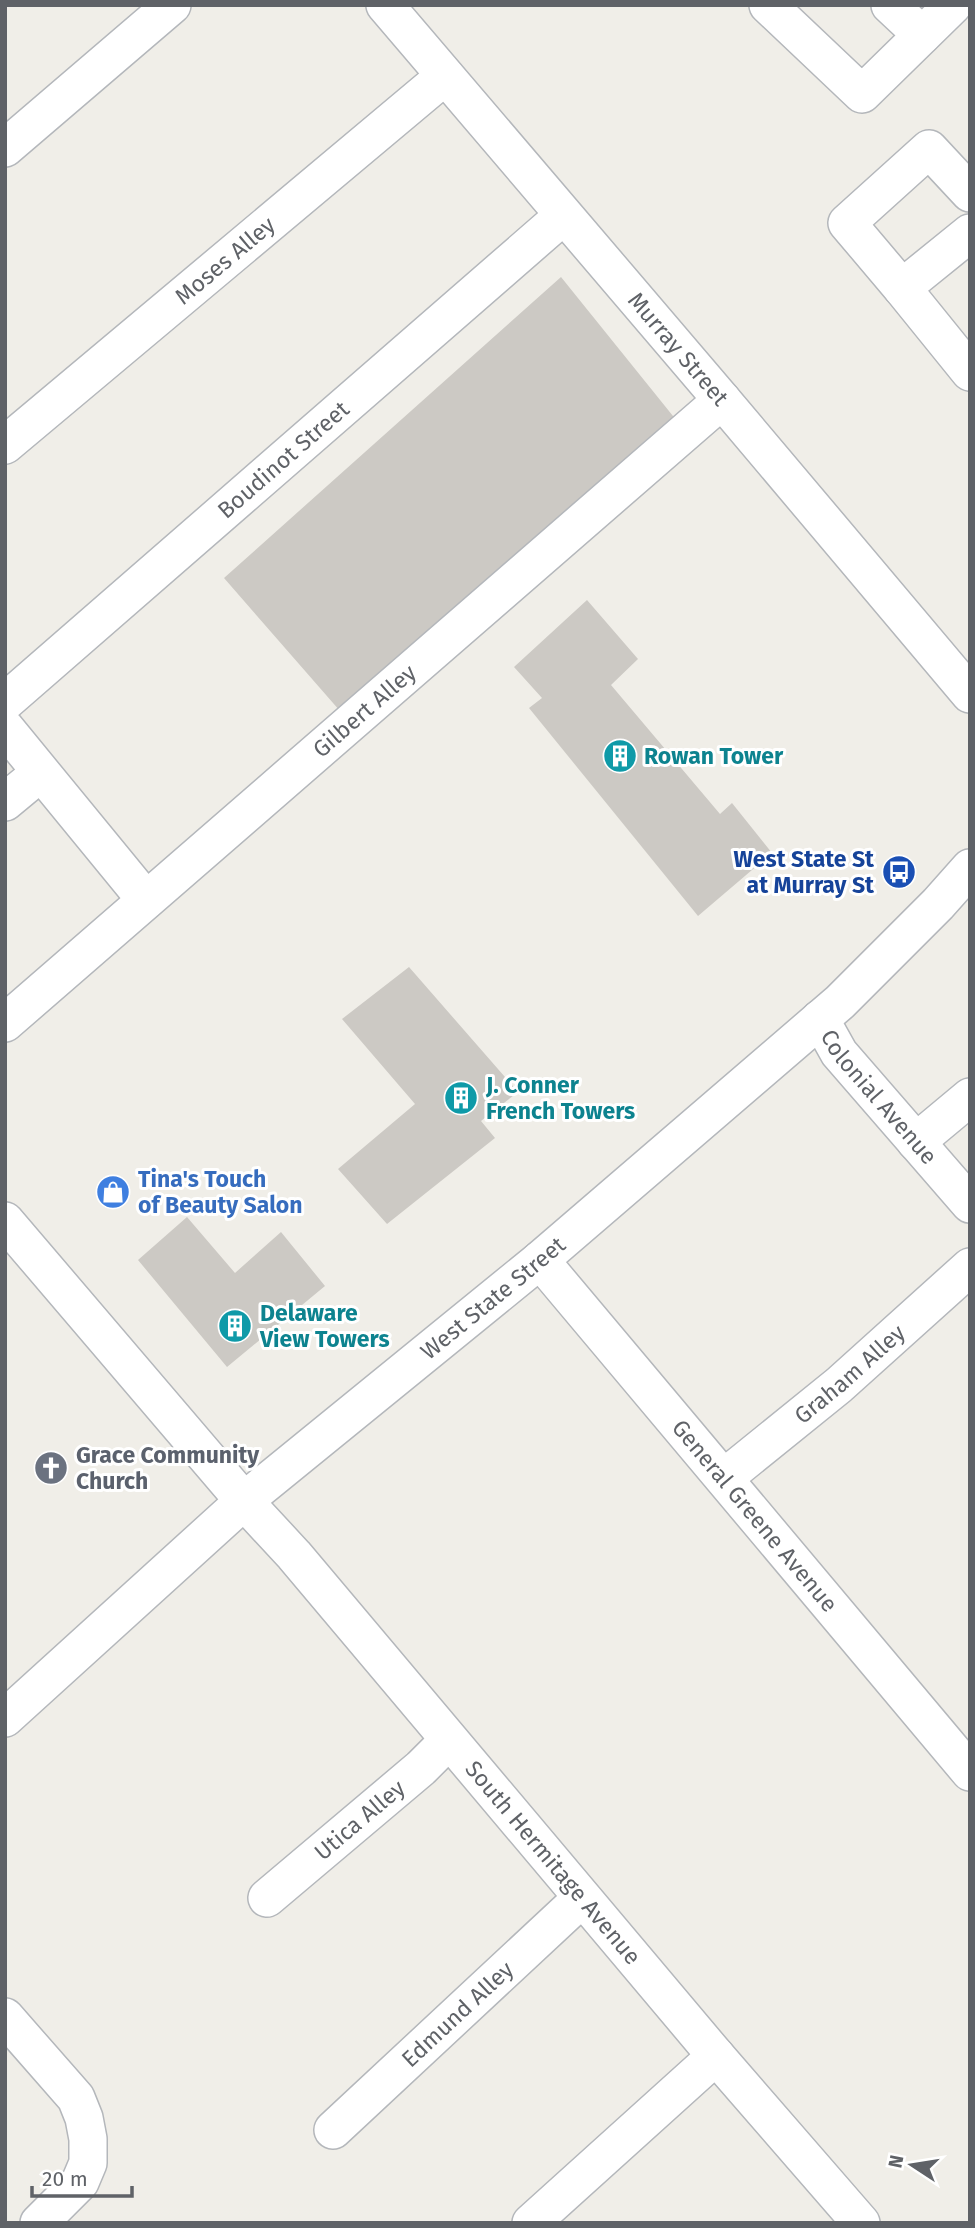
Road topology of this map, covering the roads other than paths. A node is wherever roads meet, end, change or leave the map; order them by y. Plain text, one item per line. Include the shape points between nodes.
1 (172, 5) edge
2 (385, 5) edge
3 (768, 5) edge
4 (890, 5) edge
5 (953, 5) edge
6 (922, 35) junction
7 (445, 76) junction
8 (5, 148) edge
9 (970, 192) edge
10 (563, 216) junction
11 (970, 233) edge
12 (902, 288) junction
13 (970, 372) edge
14 (722, 400) junction
15 (5, 445) edge
16 (970, 694) edge
17 (5, 702) edge
18 (5, 728) edge
19 (40, 773) junction
20 (5, 802) edge
21 (970, 867) edge
22 (146, 900) junction
23 (820, 1019) junction
24 (5, 1023) edge
25 (970, 1097) edge
26 (916, 1142) junction
27 (970, 1204) edge
28 (5, 1221) edge
29 (540, 1260) junction
30 (970, 1267) edge
31 (724, 1478) junction
32 (244, 1501) junction
33 (5, 1718) edge
34 (449, 1740) junction
35 (970, 1772) edge
36 (267, 1898) dead end
37 (582, 1898) junction
38 (5, 2017) edge
39 (716, 2056) junction
40 (332, 2130) dead end
41 (39, 2223) edge
42 (531, 2223) edge
43 (861, 2223) edge

1 - 8 street
2 - 7 street, Murray Street
3 - 6 street via 862,94
4 - 6 street
5 - 6 street
7 - 10 street, Murray Street
7 - 15 street, Moses Alley
9 - 12 street via 929,149 846,223
10 - 14 street, Murray Street
10 - 17 street, Boudinot Street
11 - 12 street
12 - 13 street
14 - 16 street, Murray Street
14 - 22 street, Gilbert Alley
18 - 19 street
19 - 20 street
19 - 22 street
21 - 23 street, West State Street
22 - 24 street, Gilbert Alley
23 - 26 street, Colonial Avenue via 839,1053
23 - 29 street, West State Street
25 - 26 street
26 - 27 street, Colonial Avenue
28 - 32 street, South Hermitage Avenue
29 - 31 street, General Greene Avenue
29 - 32 street, West State Street
30 - 31 street, Graham Alley via 839,1385
31 - 35 street, General Greene Avenue
32 - 33 street, West State Street
32 - 34 street, South Hermitage Avenue
34 - 36 street, Utica Alley
34 - 37 street, South Hermitage Avenue
37 - 39 street, South Hermitage Avenue
37 - 40 street, Edmund Alley
38 - 41 street via 76,2098 88,2139 88,2163 80,2182
39 - 42 street
39 - 43 street, South Hermitage Avenue

